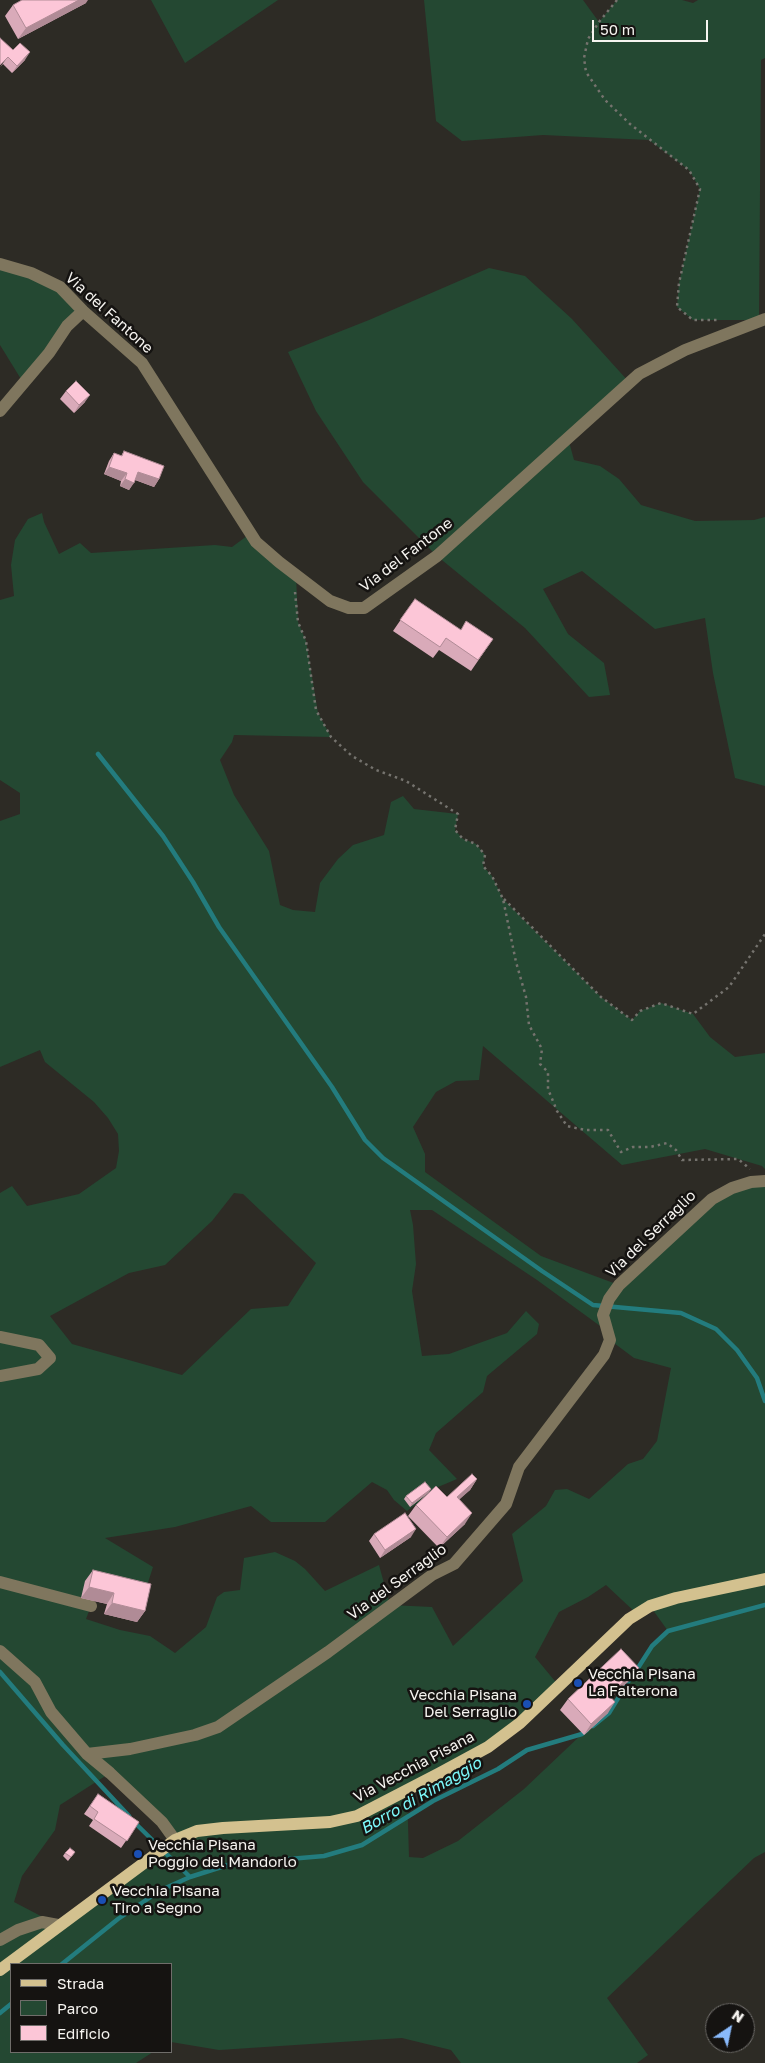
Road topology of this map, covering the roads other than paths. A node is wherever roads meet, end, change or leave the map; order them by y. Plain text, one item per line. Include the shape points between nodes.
1 (0, 264) edge
2 (83, 311) junction
3 (765, 319) edge
4 (0, 411) edge
5 (765, 1182) edge
6 (0, 1337) edge
7 (0, 1376) edge
8 (765, 1579) edge
9 (0, 1582) edge
10 (92, 1606) dead end
11 (0, 1651) edge
12 (87, 1754) junction
13 (175, 1840) junction
14 (58, 1925) junction
15 (0, 1940) edge
16 (0, 1970) edge

1 - 2 street, Via del Fantone via 31,273 60,287
2 - 3 street, Via del Fantone via 142,363 256,542 330,601 349,608 364,608 438,556 639,374 685,350
2 - 4 street via 67,326 49,353
5 - 12 street, Via del Serraglio via 751,1182 732,1188 712,1199 619,1285 603,1314 610,1340 604,1356 519,1467 506,1504 454,1564 432,1575 218,1728 130,1749
6 - 7 street via 39,1345 50,1358 38,1369
8 - 13 main road, Via Vecchia Pisana via 650,1606 629,1619 520,1723 488,1747 358,1816 330,1822 197,1831
9 - 10 street
11 - 12 street via 35,1682 51,1712
12 - 13 street via 162,1822
13 - 14 main road, Via Vecchia Pisana
14 - 15 street via 42,1922
14 - 16 main road, Via Vecchia Pisana

